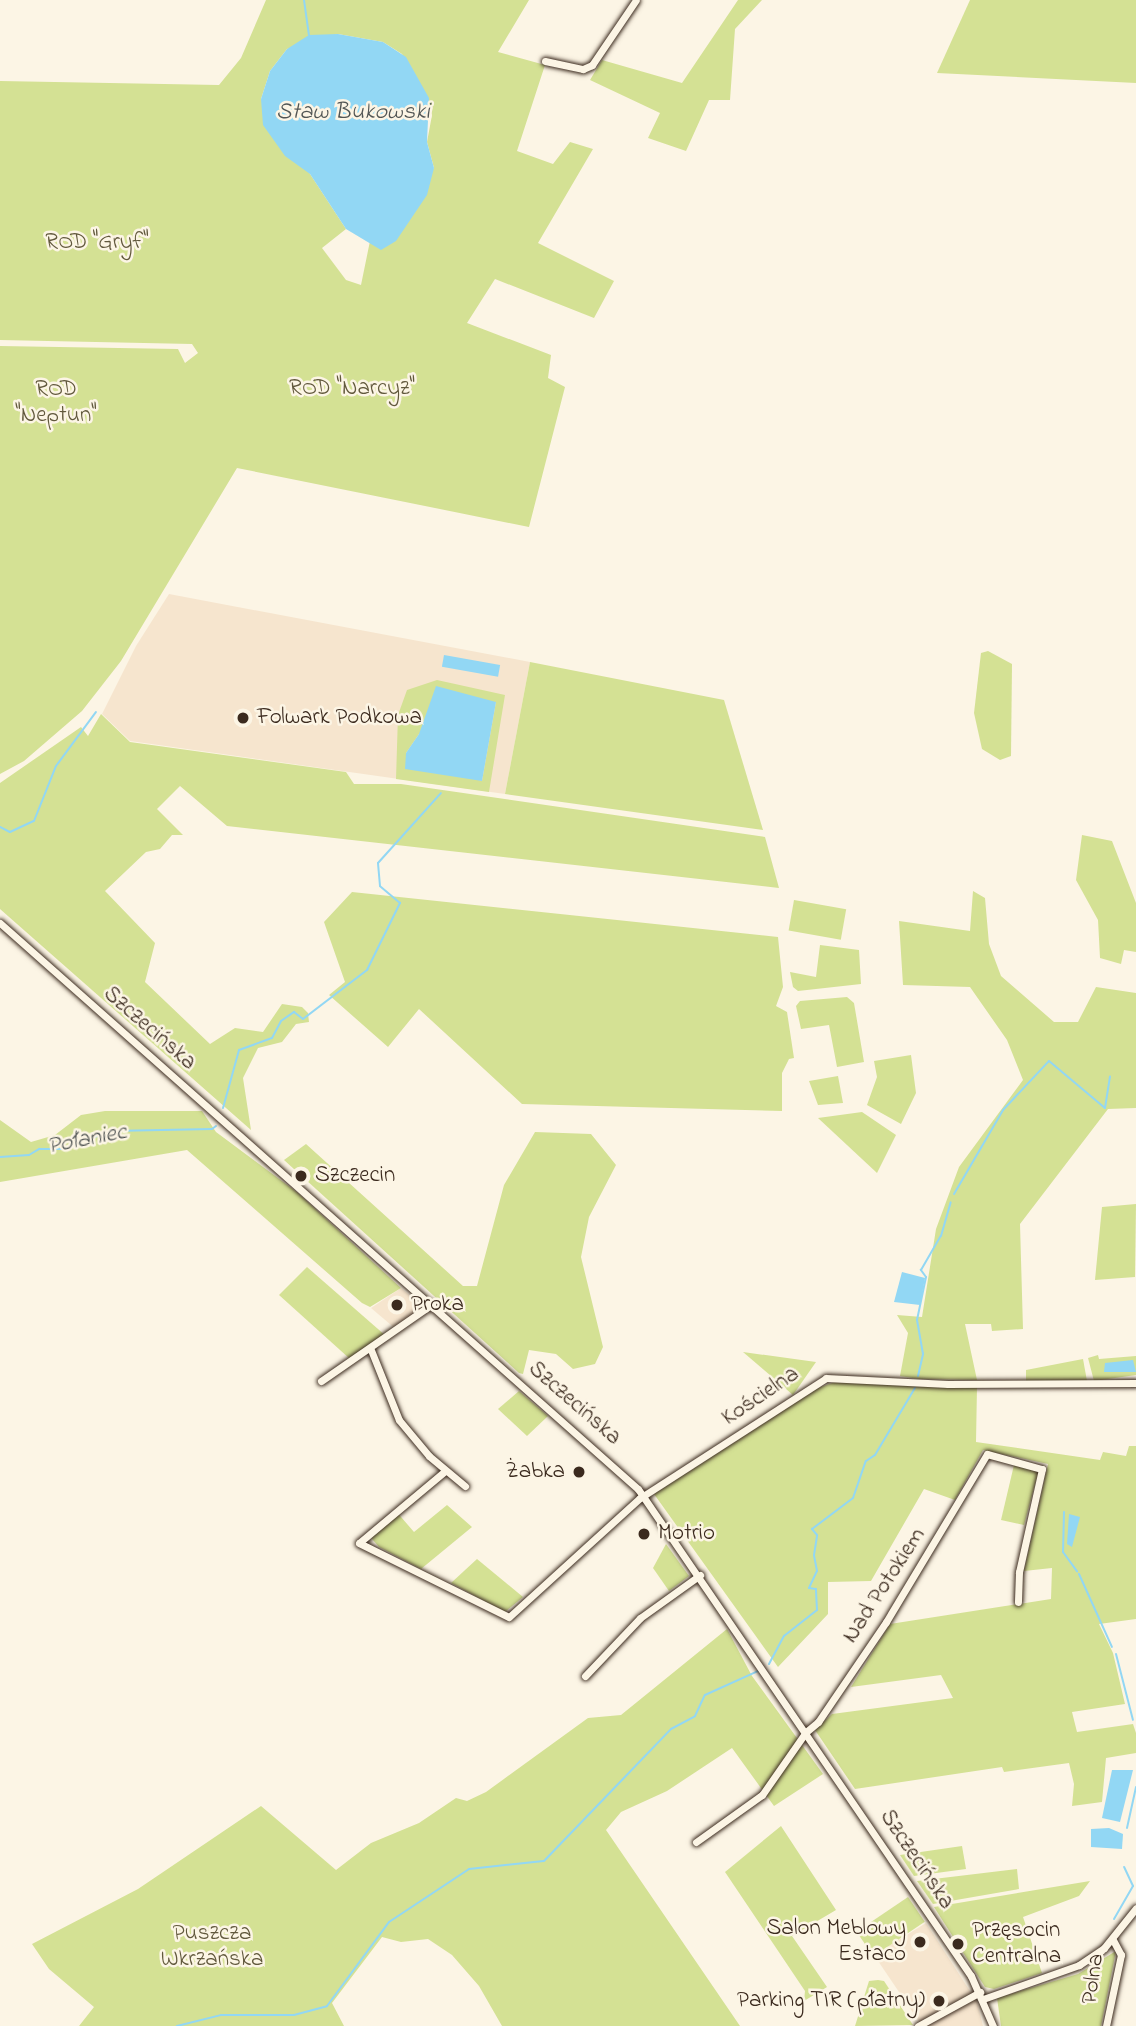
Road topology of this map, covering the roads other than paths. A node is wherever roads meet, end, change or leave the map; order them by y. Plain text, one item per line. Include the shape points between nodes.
1 (636, 0) edge
2 (545, 61) dead end
3 (0, 923) edge
4 (432, 1304) junction
5 (370, 1350) junction
6 (321, 1381) dead end
7 (1136, 1383) edge
8 (445, 1471) junction
9 (465, 1486) dead end
10 (643, 1496) junction
11 (700, 1575) junction
12 (1018, 1602) dead end
13 (585, 1676) dead end
14 (806, 1732) junction
15 (696, 1842) dead end
16 (1136, 1908) edge
17 (1113, 1940) junction
18 (981, 1995) junction
19 (918, 2026) edge
20 (993, 2026) edge
21 (1106, 2026) edge

1 - 2 street via 592,65 579,69
3 - 4 street, Szczecińska
4 - 5 street
4 - 10 street, Szczecińska
5 - 6 street
5 - 8 street via 399,1420
7 - 10 street, Kościelna via 948,1384 826,1378
8 - 9 street
8 - 10 street, Kościelna via 359,1543 509,1617
10 - 11 street, Szczecińska
11 - 13 street via 640,1618
11 - 14 street, Szczecińska
12 - 14 street, Nad Potokiem via 1019,1572 1042,1469 987,1454 886,1622 818,1722
14 - 15 street, Nad Potokiem via 762,1795
14 - 18 street, Szczecińska
16 - 17 street
17 - 18 street via 1069,1970
17 - 21 street, Polna via 1121,1955
18 - 19 street
18 - 20 street, Szczecińska

